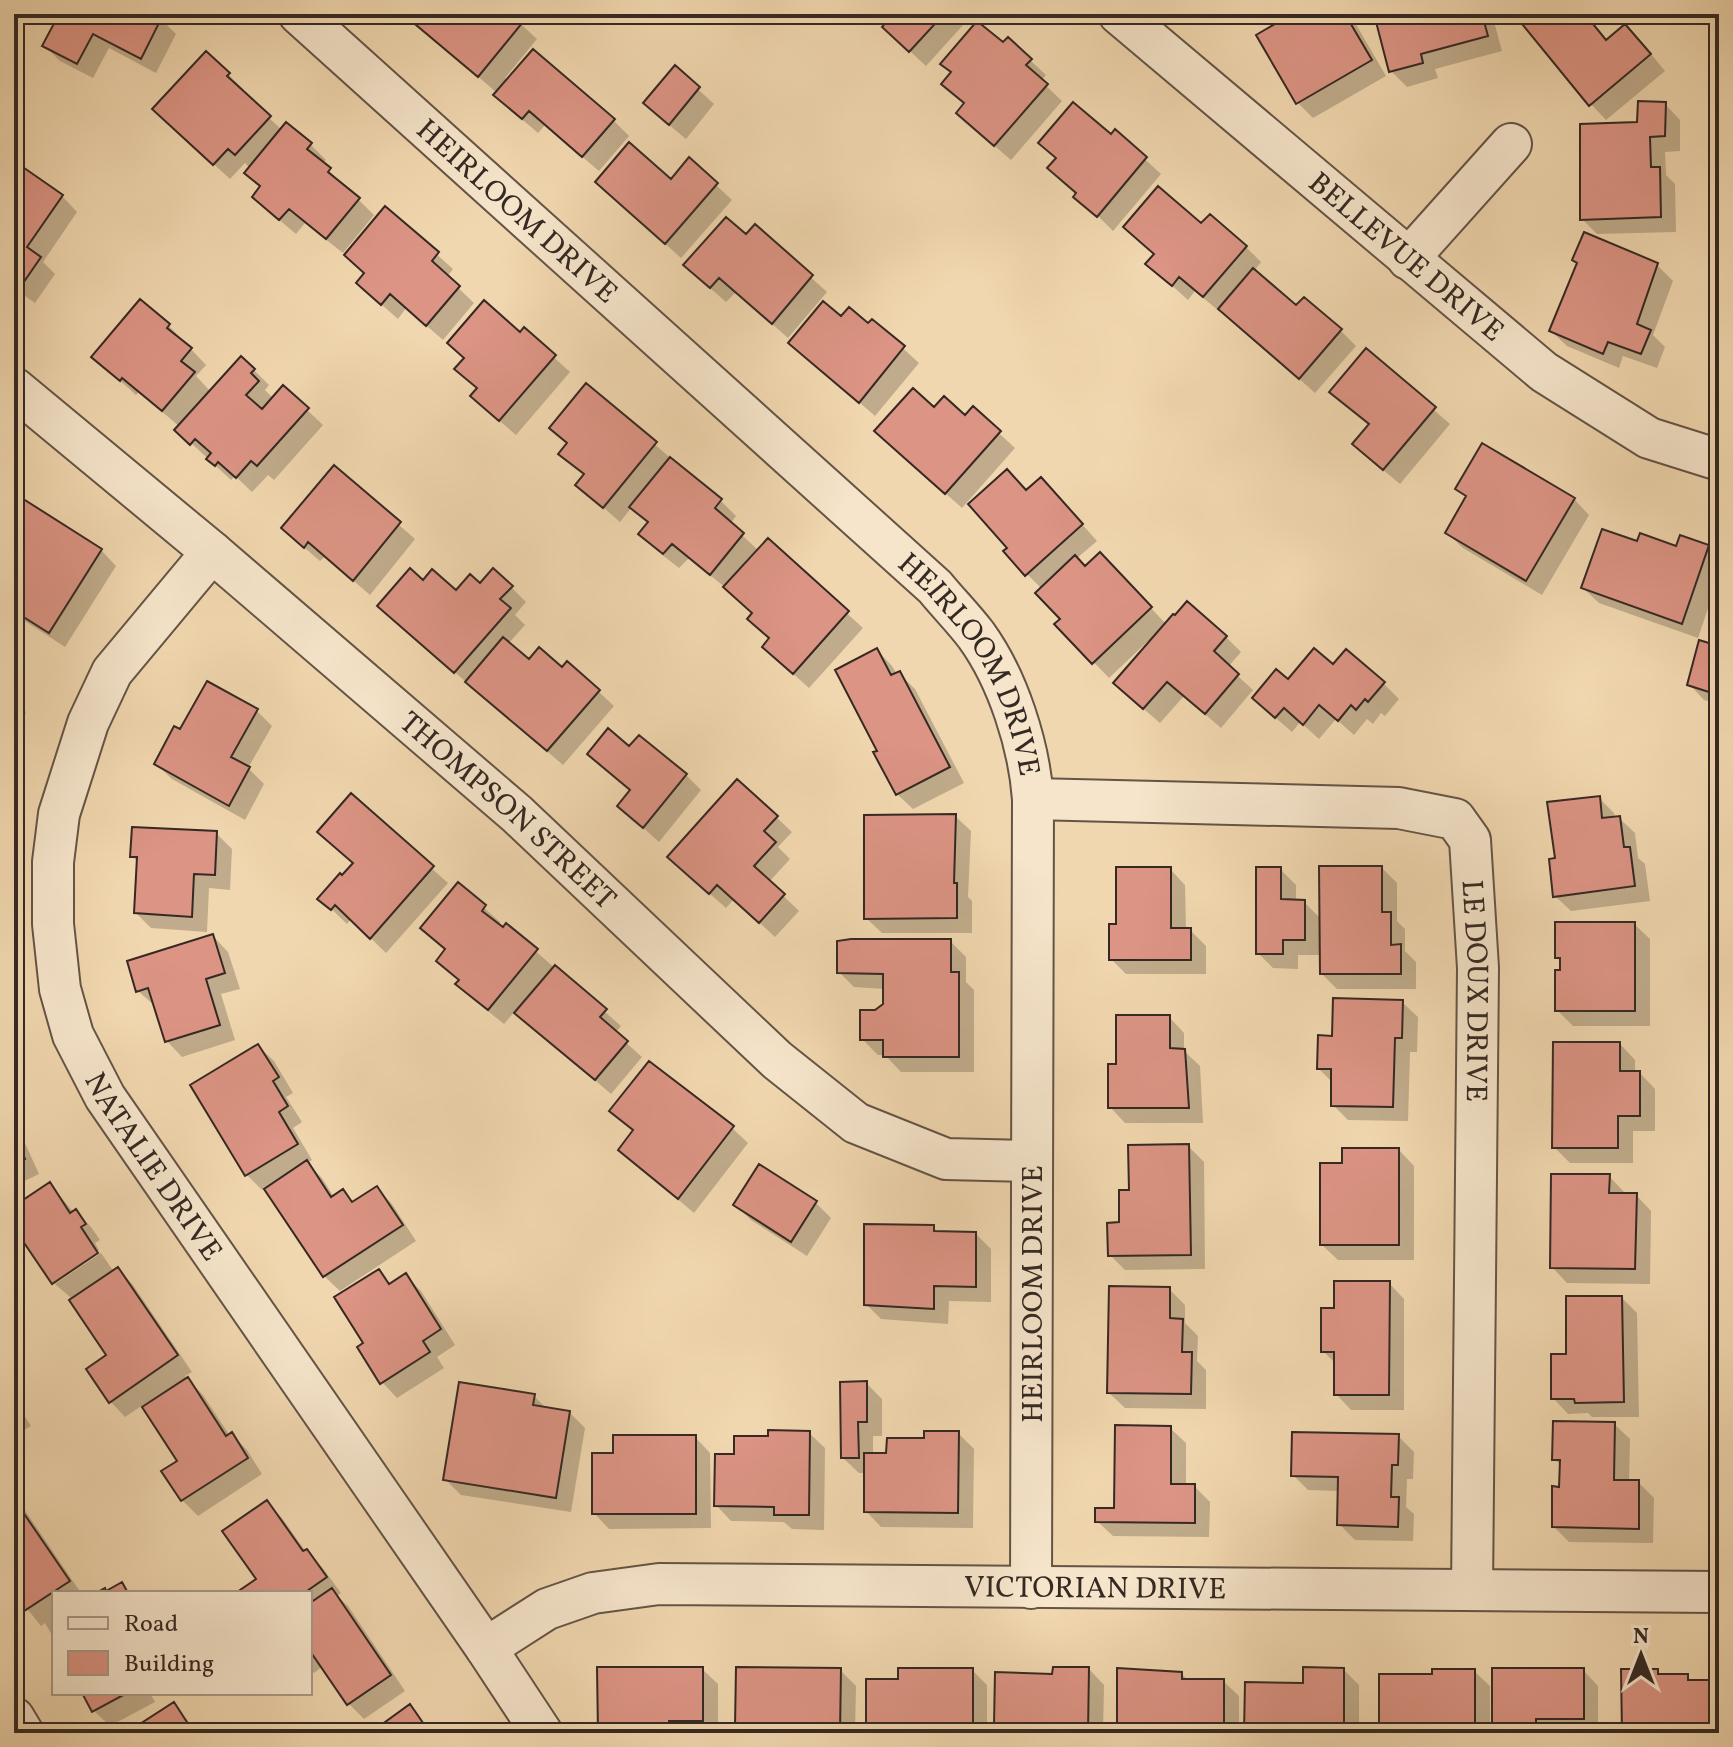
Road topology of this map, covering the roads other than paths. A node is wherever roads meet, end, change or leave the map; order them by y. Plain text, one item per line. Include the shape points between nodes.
1 (299, 14) edge
2 (1119, 14) edge
3 (1511, 144) dead end
4 (1408, 259) junction
5 (14, 388) edge
6 (1719, 460) edge
7 (212, 552) junction
8 (1033, 799) junction
9 (1032, 1161) junction
10 (1031, 1588) junction
11 (1472, 1590) junction
12 (1719, 1592) edge
13 (486, 1648) junction
14 (14, 1718) edge
15 (23, 1733) edge
16 (542, 1733) edge

1 - 8 street, HEIRLOOM DRIVE via 935,587 976,636 1005,684 1031,773
2 - 4 street, BELLEVUE DRIVE
3 - 4 street
4 - 6 street, BELLEVUE DRIVE via 1544,372 1649,438
5 - 7 street, THOMPSON STREET
7 - 9 street, THOMPSON STREET via 517,814 777,1060 856,1123 946,1159
7 - 13 street, NATALIE DRIVE via 112,672 88,723 59,814 53,862 60,989 73,1035 105,1097
8 - 9 street, HEIRLOOM DRIVE
8 - 11 street, LE DOUX DRIVE via 1399,808 1455,819 1470,840 1478,968
9 - 10 street, HEIRLOOM DRIVE
10 - 11 street, VICTORIAN DRIVE
10 - 13 street, VICTORIAN DRIVE via 659,1584 593,1593 547,1609
11 - 12 street, VICTORIAN DRIVE
13 - 16 street, NATALIE DRIVE
14 - 15 street

